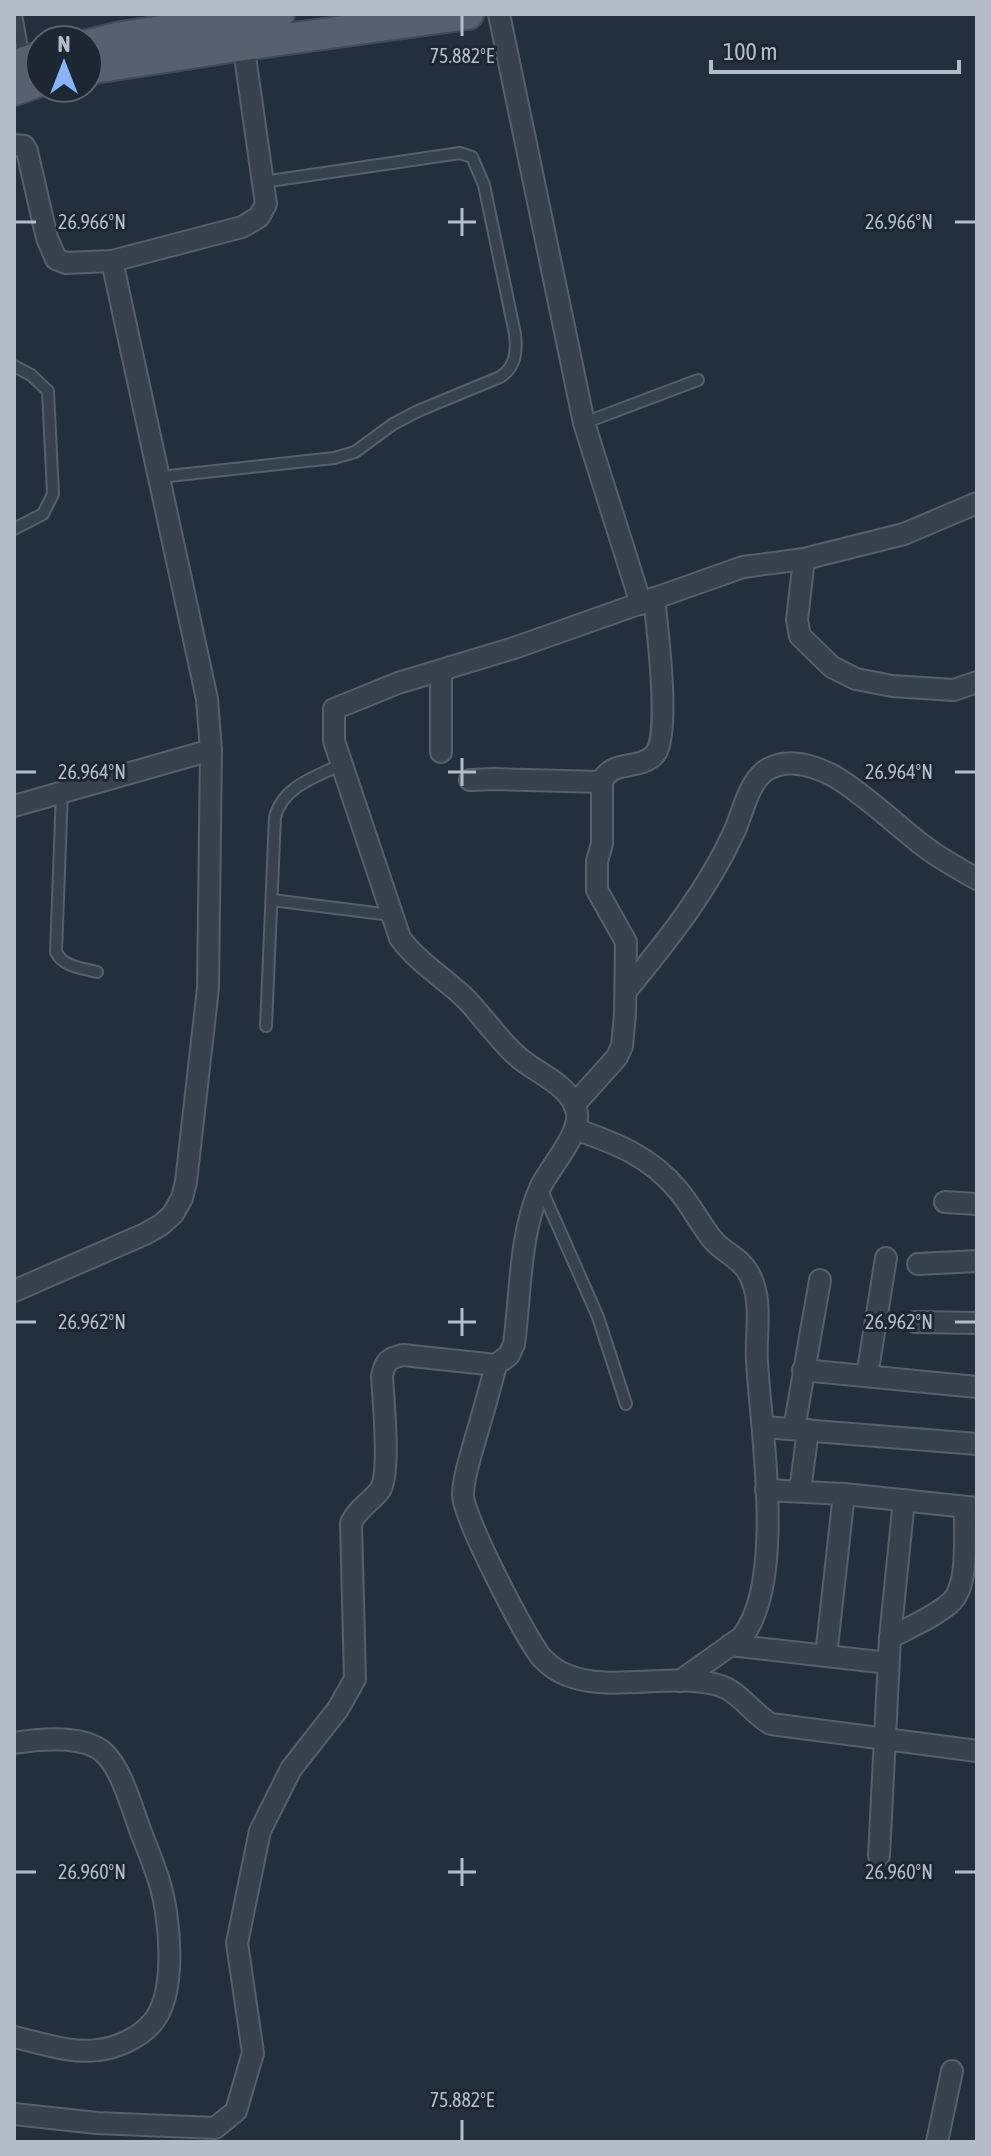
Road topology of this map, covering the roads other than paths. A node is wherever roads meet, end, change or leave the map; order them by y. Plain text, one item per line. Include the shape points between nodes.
1 (16, 14) edge
2 (279, 14) edge
3 (468, 14) edge
4 (499, 14) edge
5 (242, 32) junction
6 (104, 41) edge
7 (24, 44) edge
8 (104, 65) edge
9 (14, 145) edge
10 (263, 182) junction
11 (112, 261) junction
12 (14, 366) edge
13 (698, 380) dead end
14 (584, 423) junction
15 (160, 477) junction
16 (977, 503) edge
17 (14, 529) edge
18 (804, 559) junction
19 (648, 601) junction
20 (441, 670) junction
21 (977, 682) edge
22 (211, 750) junction
23 (441, 752) dead end
24 (342, 764) junction
25 (470, 780) dead end
26 (602, 782) junction
27 (62, 791) junction
28 (14, 806) edge
29 (977, 879) edge
30 (272, 900) junction
31 (391, 915) junction
32 (97, 972) dead end
33 (626, 991) junction
34 (266, 1026) dead end
35 (574, 1105) junction
36 (575, 1129) junction
37 (540, 1186) junction
38 (945, 1202) dead end
39 (977, 1204) edge
40 (886, 1258) dead end
41 (977, 1261) edge
42 (918, 1264) dead end
43 (820, 1280) dead end
44 (14, 1291) edge
45 (915, 1322) dead end
46 (977, 1323) edge
47 (496, 1365) junction
48 (803, 1370) junction
49 (867, 1376) junction
50 (977, 1387) edge
51 (626, 1404) dead end
52 (764, 1427) junction
53 (801, 1430) junction
54 (977, 1444) edge
55 (766, 1490) junction
56 (800, 1491) junction
57 (844, 1494) junction
58 (904, 1500) junction
59 (971, 1508) edge
60 (890, 1638) junction
61 (730, 1645) junction
62 (826, 1656) junction
63 (888, 1663) junction
64 (680, 1681) junction
65 (885, 1739) junction
66 (14, 1743) edge
67 (977, 1751) edge
68 (879, 1856) dead end
69 (14, 2037) edge
70 (952, 2071) dead end
71 (14, 2115) edge
72 (937, 2142) edge

1 - 7 lane
2 - 5 main road
3 - 5 main road
4 - 14 street
5 - 6 main road
5 - 8 main road
5 - 10 street
9 - 11 street via 27,151 56,259
10 - 11 street via 266,204 259,217 242,227
10 - 15 lane via 460,153 472,157 484,185 515,334 513,362 509,372 393,424 355,452
11 - 15 street
12 - 17 lane via 48,391 53,494 43,514
13 - 14 lane
14 - 19 street
15 - 22 street via 207,699
16 - 18 street via 904,534
18 - 19 street via 743,567
18 - 21 street via 800,636 832,667 856,679 892,686 954,690
19 - 20 street
19 - 26 street via 662,671 658,749 648,760 610,770
20 - 23 street
20 - 24 street via 334,709 334,741
22 - 27 street
22 - 44 street via 208,988 182,1198 173,1214 145,1234
24 - 30 lane via 288,792 278,807
24 - 31 street
25 - 26 street
26 - 33 street via 597,890 626,942
27 - 28 street
27 - 32 lane via 56,952 61,961
29 - 33 street via 831,775 801,763 779,764 762,773 751,789 729,842 695,900
30 - 31 lane
30 - 34 lane
31 - 35 street via 409,951 466,1000 517,1056 562,1088
33 - 35 street via 622,1046
35 - 36 street
36 - 37 street
36 - 52 street via 645,1159 677,1189 712,1239 746,1269 756,1297
37 - 47 street via 521,1272 514,1344
37 - 51 lane via 598,1317
38 - 39 street
40 - 49 street
41 - 42 street
43 - 48 street
45 - 46 street
47 - 64 street via 463,1498 526,1635 543,1658 570,1677
47 - 71 street via 403,1355 384,1363 385,1475 380,1491 351,1523 355,1679 291,1769 260,1831 237,1943 253,2053 236,2111 215,2128
48 - 49 street
48 - 53 street
49 - 50 street
52 - 53 street
52 - 55 street
53 - 54 street
53 - 56 street
55 - 56 street
55 - 61 street via 765,1564 756,1615
56 - 57 street
57 - 58 street
57 - 62 street
58 - 59 street
58 - 60 street
59 - 60 street via 957,1595
60 - 63 street
61 - 62 street
61 - 64 street
62 - 63 street
63 - 65 street
64 - 65 street via 729,1689 771,1724
65 - 67 street
65 - 68 street
66 - 69 street via 76,1741 93,1745 111,1761 159,1880 169,1965 161,2008 152,2023 119,2046 66,2049
70 - 72 street

